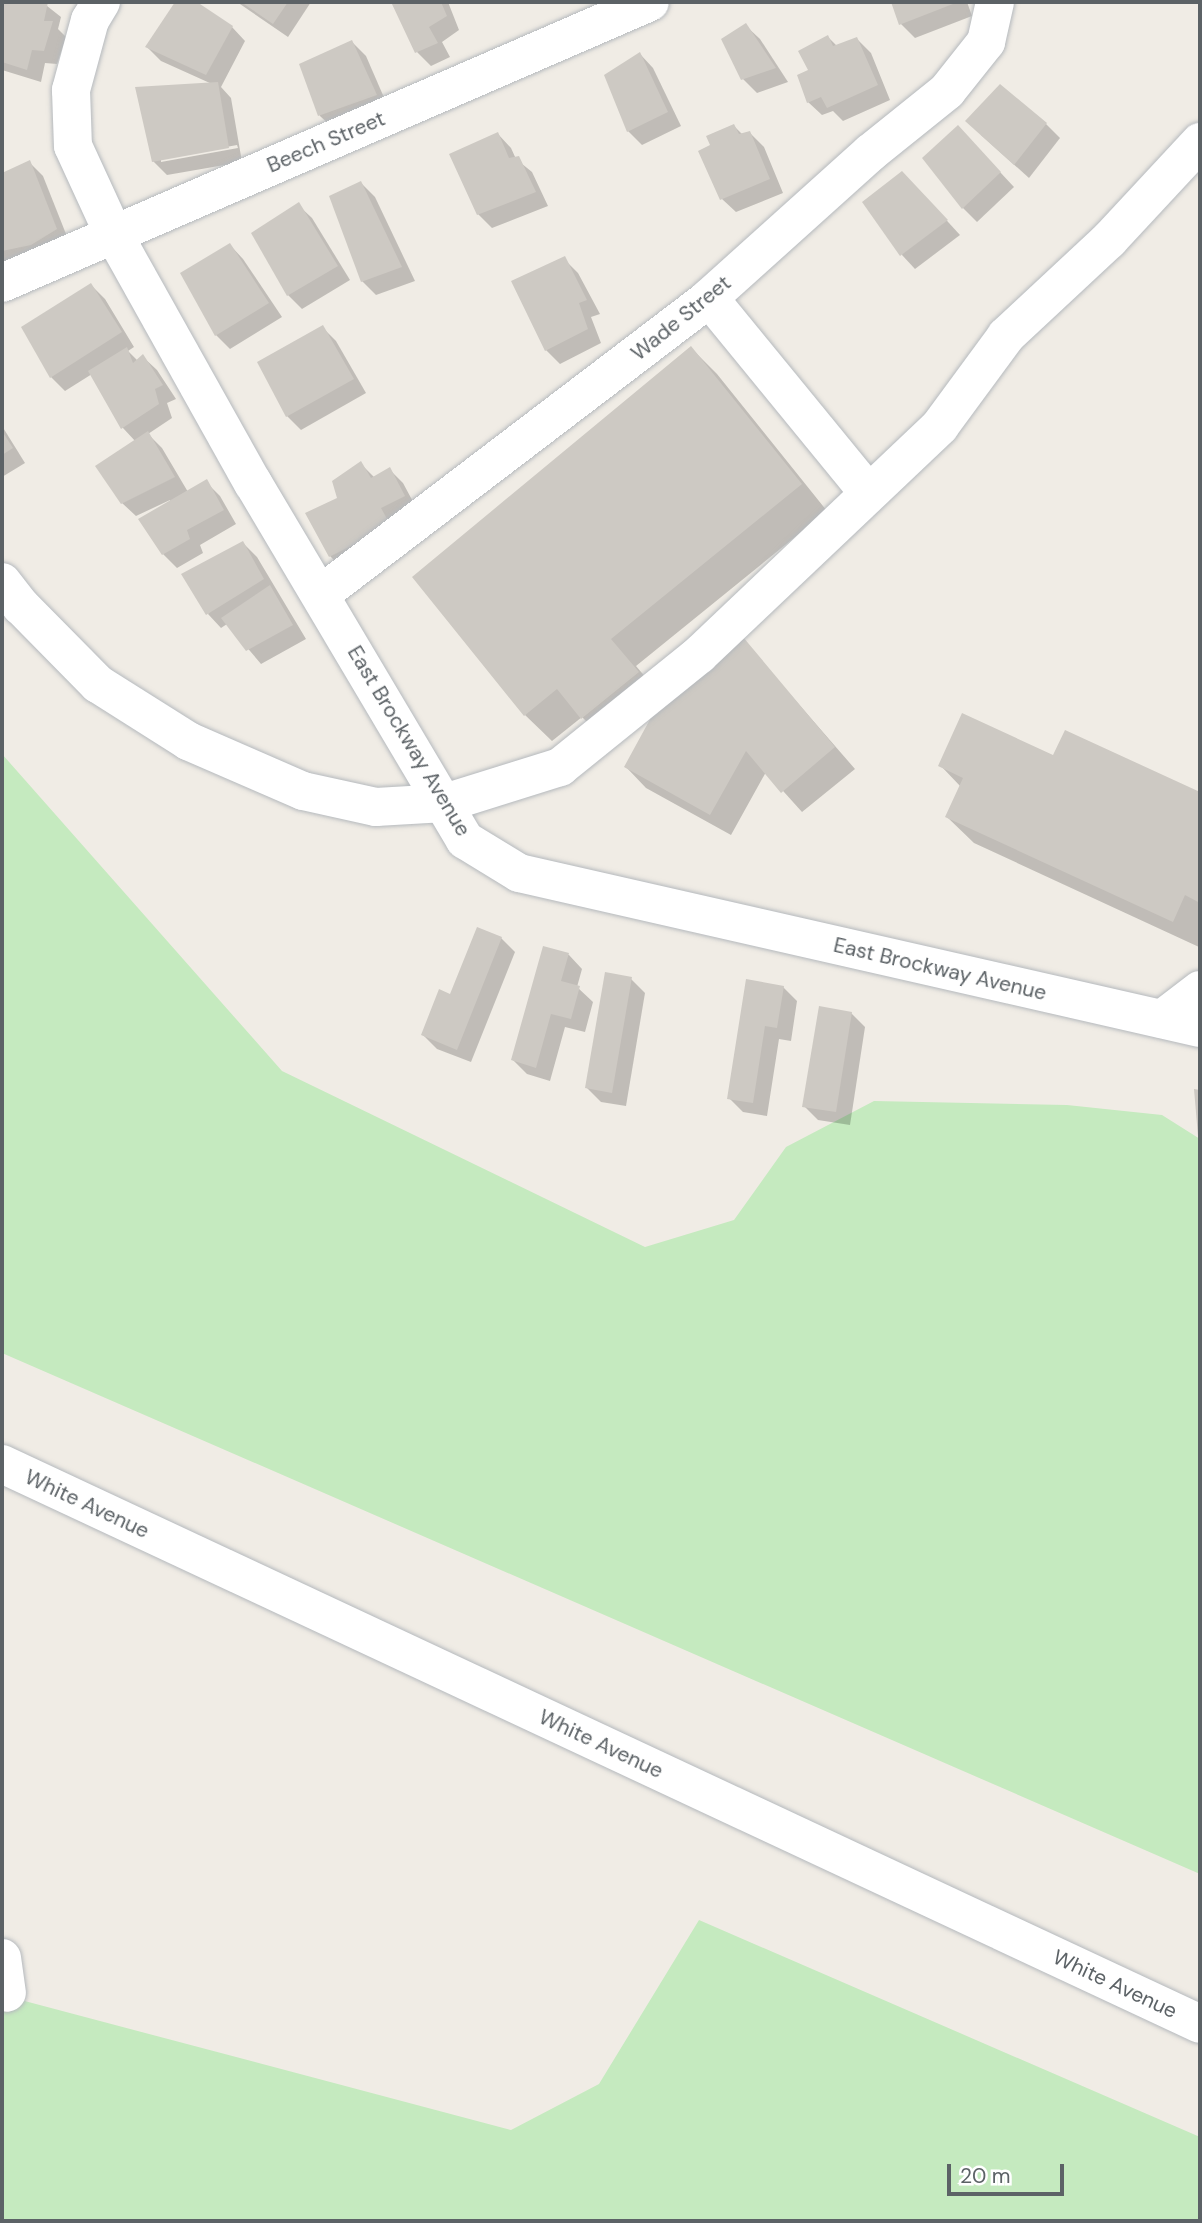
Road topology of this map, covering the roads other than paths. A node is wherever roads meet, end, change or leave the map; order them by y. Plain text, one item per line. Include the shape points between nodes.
1 (101, 2) edge
2 (650, 2) edge
3 (995, 2) edge
4 (1200, 142) edge
5 (113, 233) junction
6 (2, 283) edge
7 (709, 298) junction
8 (868, 492) junction
9 (2, 582) edge
10 (321, 594) junction
11 (444, 803) junction
12 (1200, 990) edge
13 (1162, 1019) junction
14 (1200, 1028) edge
15 (2, 1464) edge
16 (1200, 2024) edge

1 - 5 street, East Brockway Avenue via 90,20 71,90 73,146
2 - 5 street, Beech Street
3 - 7 street, Wade Street via 986,42 947,91 870,153
4 - 8 street via 1109,240 1006,336 940,426
5 - 6 street, Beech Street
5 - 10 street, East Brockway Avenue via 253,483
7 - 8 street
7 - 10 street, Wade Street
8 - 11 street via 699,655 560,767
9 - 11 street via 98,684 188,741 303,791 376,807
10 - 11 street, East Brockway Avenue
11 - 13 street, East Brockway Avenue via 465,840 519,873
12 - 13 street
13 - 14 street, East Brockway Avenue
15 - 16 street, White Avenue

